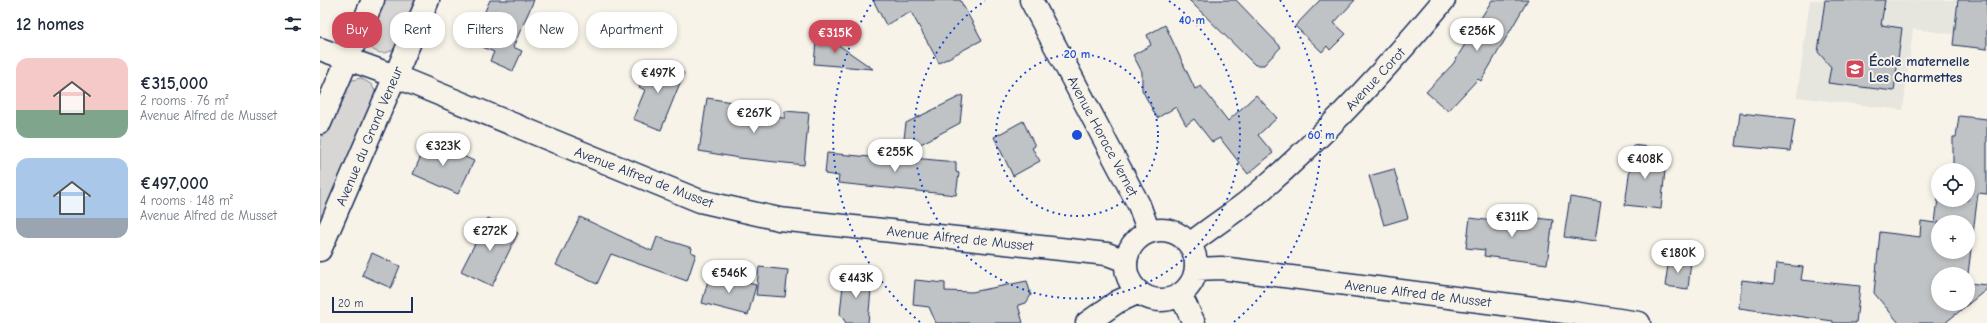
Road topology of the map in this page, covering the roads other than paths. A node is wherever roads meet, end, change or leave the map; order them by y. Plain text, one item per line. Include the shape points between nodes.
1 (373, 0) edge
2 (428, 0) edge
3 (1031, 0) edge
4 (1444, 0) edge
5 (320, 49) edge
6 (348, 58) junction
7 (395, 76) junction
8 (320, 123) edge
9 (1148, 232) junction
10 (1190, 244) junction
11 (320, 250) edge
12 (1126, 261) junction
13 (1196, 269) junction
14 (1139, 292) junction
15 (1178, 296) junction
16 (1087, 323) edge
17 (1194, 323) edge
18 (1639, 323) edge

1 - 6 street
2 - 7 street, Avenue du Grand Veneur
3 - 9 street, Avenue Horace Vernet via 1139,205
4 - 10 street, Avenue Corot via 1404,48 1284,170 1240,208
5 - 6 street, Avenue Alfred de Musset
6 - 7 street, Avenue Alfred de Musset
6 - 8 street
7 - 11 street, Avenue du Grand Veneur
7 - 12 street, Avenue Alfred de Musset via 700,202 779,219 1107,254
9 - 10 street via 1160,229 1171,231 1182,236
9 - 12 street via 1133,243
10 - 13 street via 1196,260
12 - 14 street via 1131,283
13 - 15 street via 1190,284
13 - 18 street, Avenue Alfred de Musset via 1220,268
14 - 15 street via 1158,300
14 - 16 street via 1117,302
15 - 17 street

